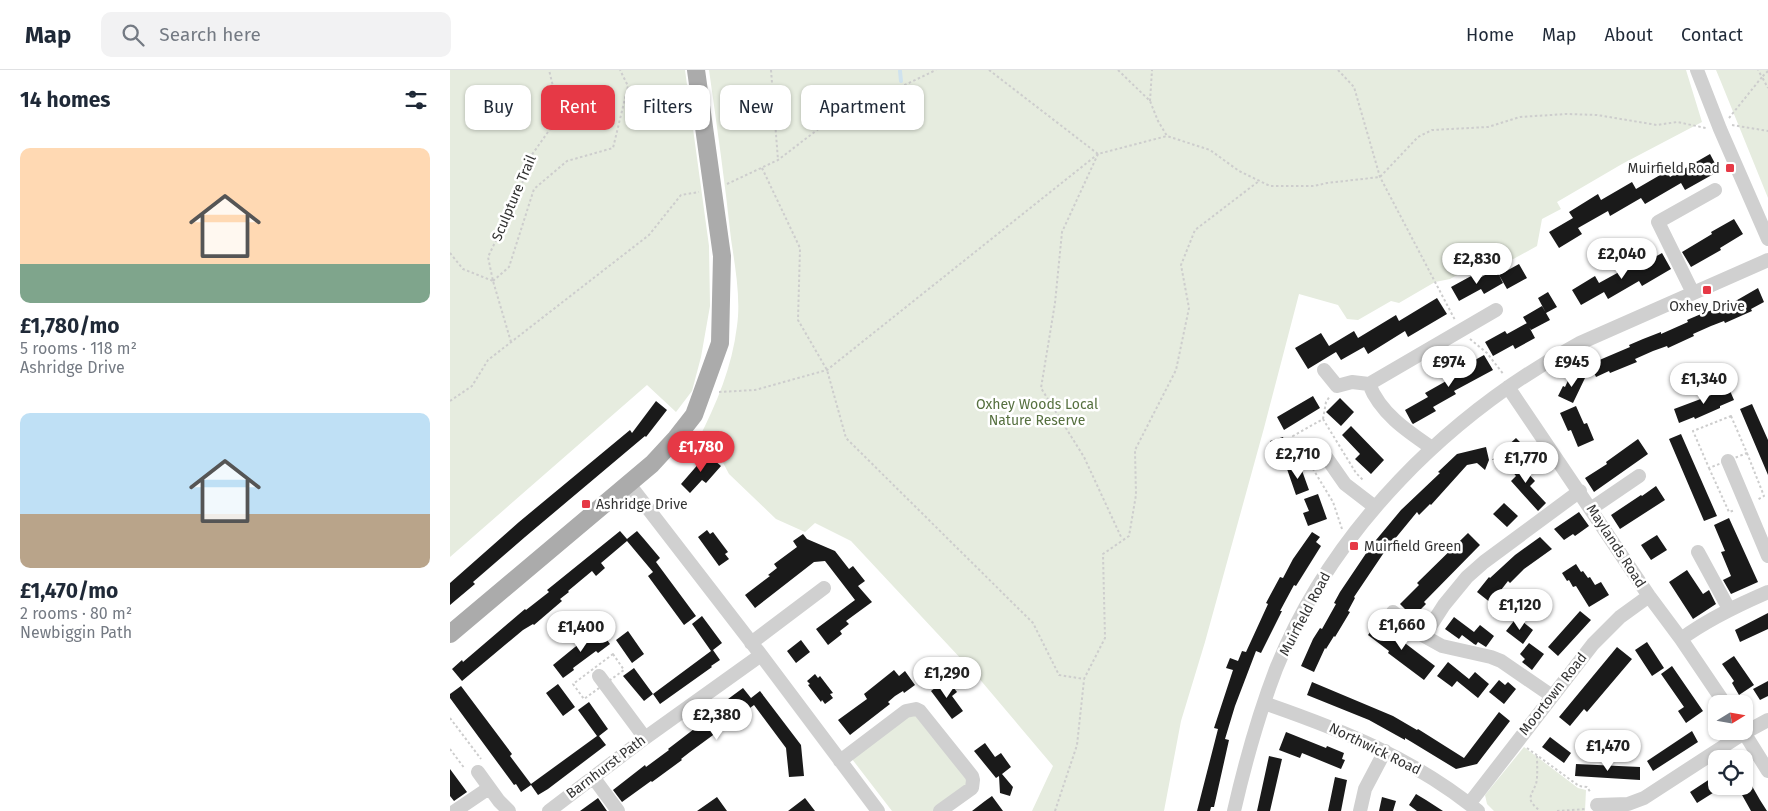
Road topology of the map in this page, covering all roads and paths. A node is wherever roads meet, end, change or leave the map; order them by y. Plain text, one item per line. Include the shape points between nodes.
1 (548, 70) edge
2 (620, 70) edge
3 (696, 70) edge
4 (771, 70) edge
5 (936, 70) edge
6 (989, 70) edge
7 (1118, 70) edge
8 (1152, 70) edge
9 (1338, 70) edge
10 (1698, 70) edge
11 (1758, 70) edge
12 (1768, 71) edge
13 (1762, 77) junction
14 (1768, 88) edge
15 (1150, 101) junction
16 (1720, 128) junction
17 (1768, 131) edge
18 (1167, 136) junction
19 (1098, 154) junction
20 (778, 160) junction
21 (762, 168) junction
22 (1380, 177) junction
23 (1259, 181) junction
24 (712, 190) junction
25 (1715, 190) dead end
26 (1768, 240) edge
27 (450, 254) edge
28 (1768, 260) edge
29 (493, 281) junction
30 (1693, 293) junction
31 (1496, 310) dead end
32 (1460, 330) junction
33 (511, 342) junction
34 (827, 370) junction
35 (1324, 370) dead end
36 (1369, 384) junction
37 (1337, 386) junction
38 (1508, 387) junction
39 (702, 393) junction
40 (450, 401) edge
41 (1323, 419) dead end
42 (1432, 448) junction
43 (1324, 454) dead end
44 (1728, 461) junction
45 (1639, 476) dead end
46 (629, 484) junction
47 (1580, 491) junction
48 (1375, 507) junction
49 (1592, 508) junction
50 (1122, 539) dead end
51 (1698, 552) dead end
52 (1768, 556) edge
53 (824, 588) dead end
54 (1768, 592) edge
55 (1649, 596) junction
56 (1729, 609) junction
57 (1393, 612) dead end
58 (450, 634) edge
59 (1424, 636) junction
60 (1681, 639) junction
61 (751, 643) junction
62 (761, 655) junction
63 (599, 676) dead end
64 (1084, 679) junction
65 (1718, 695) edge
66 (1552, 696) junction
67 (1264, 703) junction
68 (450, 718) edge
69 (1768, 720) edge
70 (1753, 728) edge
71 (645, 738) junction
72 (1517, 740) junction
73 (1732, 740) edge
74 (1749, 740) edge
75 (450, 749) edge
76 (1385, 751) junction
77 (1537, 756) junction
78 (840, 761) junction
79 (1768, 771) edge
80 (478, 772) junction
81 (593, 777) junction
82 (489, 788) junction
83 (1597, 805) junction
84 (1474, 808) edge
85 (455, 811) edge
86 (509, 811) edge
87 (549, 811) edge
88 (618, 811) edge
89 (878, 811) edge
90 (940, 811) edge
91 (1055, 811) edge
92 (1234, 811) edge
93 (1360, 811) edge
94 (1540, 811) edge
95 (1556, 811) edge

1 - 29 path, Sculpture Trail via 560,116 531,156 520,190 488,257
2 - 29 path via 628,86 613,148 567,161 534,190 509,267
3 - 24 main road
4 - 20 path
5 - 20 path via 888,94 851,104
6 - 19 path
7 - 15 path
8 - 15 path
9 - 22 path via 1354,87
10 - 16 street
11 - 13 path
12 - 13 path
13 - 14 path
13 - 16 path
15 - 18 path
16 - 17 path via 1734,124
16 - 22 path via 1692,127 1677,122 1657,125 1597,115 1520,117 1488,127 1432,130 1418,137
16 - 26 street
18 - 19 path
18 - 23 path via 1210,150
19 - 34 path
19 - 50 path via 1062,232 1041,388 1084,457
20 - 21 path
21 - 24 path
21 - 34 path via 800,248 798,320
22 - 23 path via 1314,186 1270,186
22 - 32 path
23 - 64 path via 1196,230 1180,265 1189,308 1176,370 1135,450 1136,495 1129,536 1103,554 1105,638
24 - 33 path via 681,195 649,235
24 - 39 main road via 722,256 720,343
25 - 30 street via 1658,222
27 - 29 path via 463,269
28 - 30 street, Muirfield Road
29 - 33 path
30 - 38 street, Muirfield Road via 1580,343
31 - 32 street
32 - 36 street
32 - 38 path via 1487,353 1504,374
33 - 40 path via 488,360 472,386
34 - 39 path via 755,390
34 - 64 path via 846,438 1033,623 1060,675
35 - 37 street
36 - 37 street via 1352,382
36 - 42 street via 1373,394 1398,423
37 - 41 path via 1326,402
38 - 42 street, Muirfield Road
38 - 47 street, Maylands Road
39 - 46 main road via 694,415 676,438
42 - 48 street, Muirfield Road
43 - 48 street via 1345,484
44 - 44 path via 1746,453 1731,416 1693,431 1709,468
44 - 52 street
45 - 49 street
46 - 58 main road
46 - 61 street
47 - 49 street, Maylands Road
47 - 59 street via 1467,577
48 - 67 street, Muirfield Road via 1331,565 1292,635
49 - 55 street, Maylands Road
51 - 56 street
53 - 61 street
54 - 56 street
55 - 60 street, Maylands Road
55 - 66 street, Moortown Road via 1620,617 1593,644
56 - 60 street
57 - 59 street
59 - 66 street via 1442,646 1500,661
60 - 65 street, Maylands Road
61 - 62 street
62 - 71 street, Barnhurst Path
62 - 78 street
63 - 71 street
64 - 91 path via 1077,744
66 - 72 street, Moortown Road
67 - 76 street, Northwick Road via 1351,734
67 - 92 street, Muirfield Road via 1245,762
68 - 80 path via 483,761
69 - 70 street
71 - 81 street, Barnhurst Path
72 - 77 path
72 - 84 street, Moortown Road
73 - 83 street via 1644,798 1628,804
74 - 79 street
75 - 80 path via 468,773
76 - 84 street, Northwick Road via 1430,776
76 - 93 street via 1365,789
77 - 83 path via 1579,786 1587,787
77 - 94 path via 1536,785 1530,800
78 - 89 street
78 - 90 street via 906,711 920,710 973,780 972,788
80 - 82 street
81 - 87 street, Barnhurst Path
81 - 88 street
82 - 85 street
82 - 86 street
83 - 95 path via 1592,809

